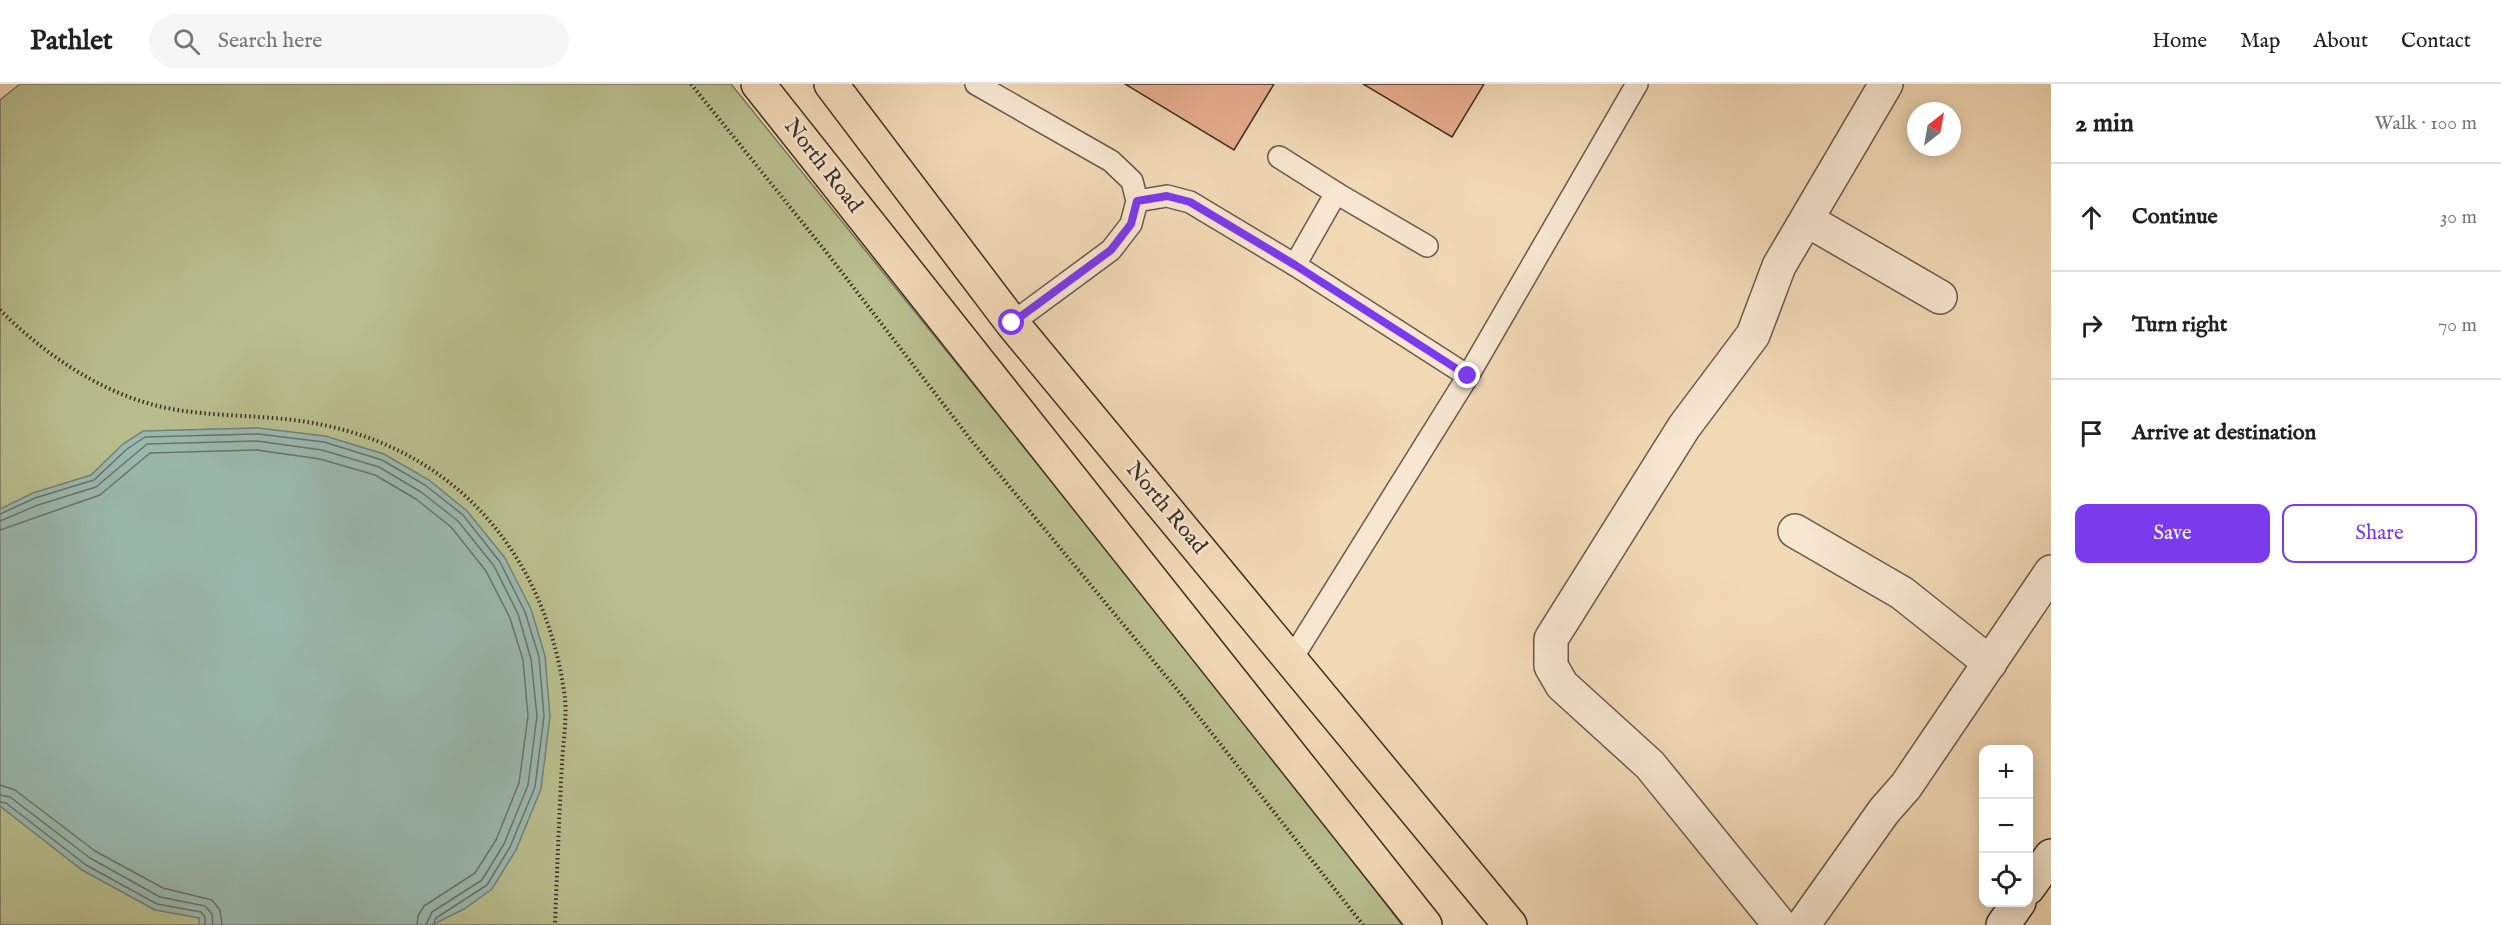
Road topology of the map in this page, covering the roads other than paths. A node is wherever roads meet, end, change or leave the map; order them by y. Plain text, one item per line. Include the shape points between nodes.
1 (758, 84) edge
2 (831, 84) edge
3 (976, 84) edge
4 (1637, 84) edge
5 (1886, 84) edge
6 (1279, 157) dead end
7 (1336, 193) junction
8 (1137, 201) junction
9 (1806, 220) junction
10 (1427, 246) dead end
11 (1295, 265) junction
12 (1940, 297) dead end
13 (1012, 323) junction
14 (1468, 376) junction
15 (1796, 531) dead end
16 (2051, 572) edge
17 (1291, 660) junction
18 (1990, 663) junction
19 (2051, 856) edge
20 (2033, 881) edge
21 (2016, 907) edge
22 (1425, 925) edge
23 (1510, 925) edge
24 (1780, 925) edge
25 (1803, 925) edge
26 (2003, 925) edge

1 - 22 main road, North Road
2 - 13 main road, North Road
3 - 8 lane via 1111,161 1132,181
4 - 14 lane
5 - 9 street
6 - 7 lane
7 - 10 lane
7 - 11 lane
8 - 11 lane via 1167,196 1190,202
8 - 13 lane via 1131,224 1111,250
9 - 12 street
9 - 24 street via 1779,266 1753,335 1684,427 1551,639 1551,666 1562,685 1650,765
11 - 14 lane
13 - 17 main road, North Road
14 - 17 lane
15 - 18 street via 1902,593
16 - 18 street
17 - 23 main road, North Road
18 - 25 street via 1906,786
19 - 20 street
21 - 26 street

